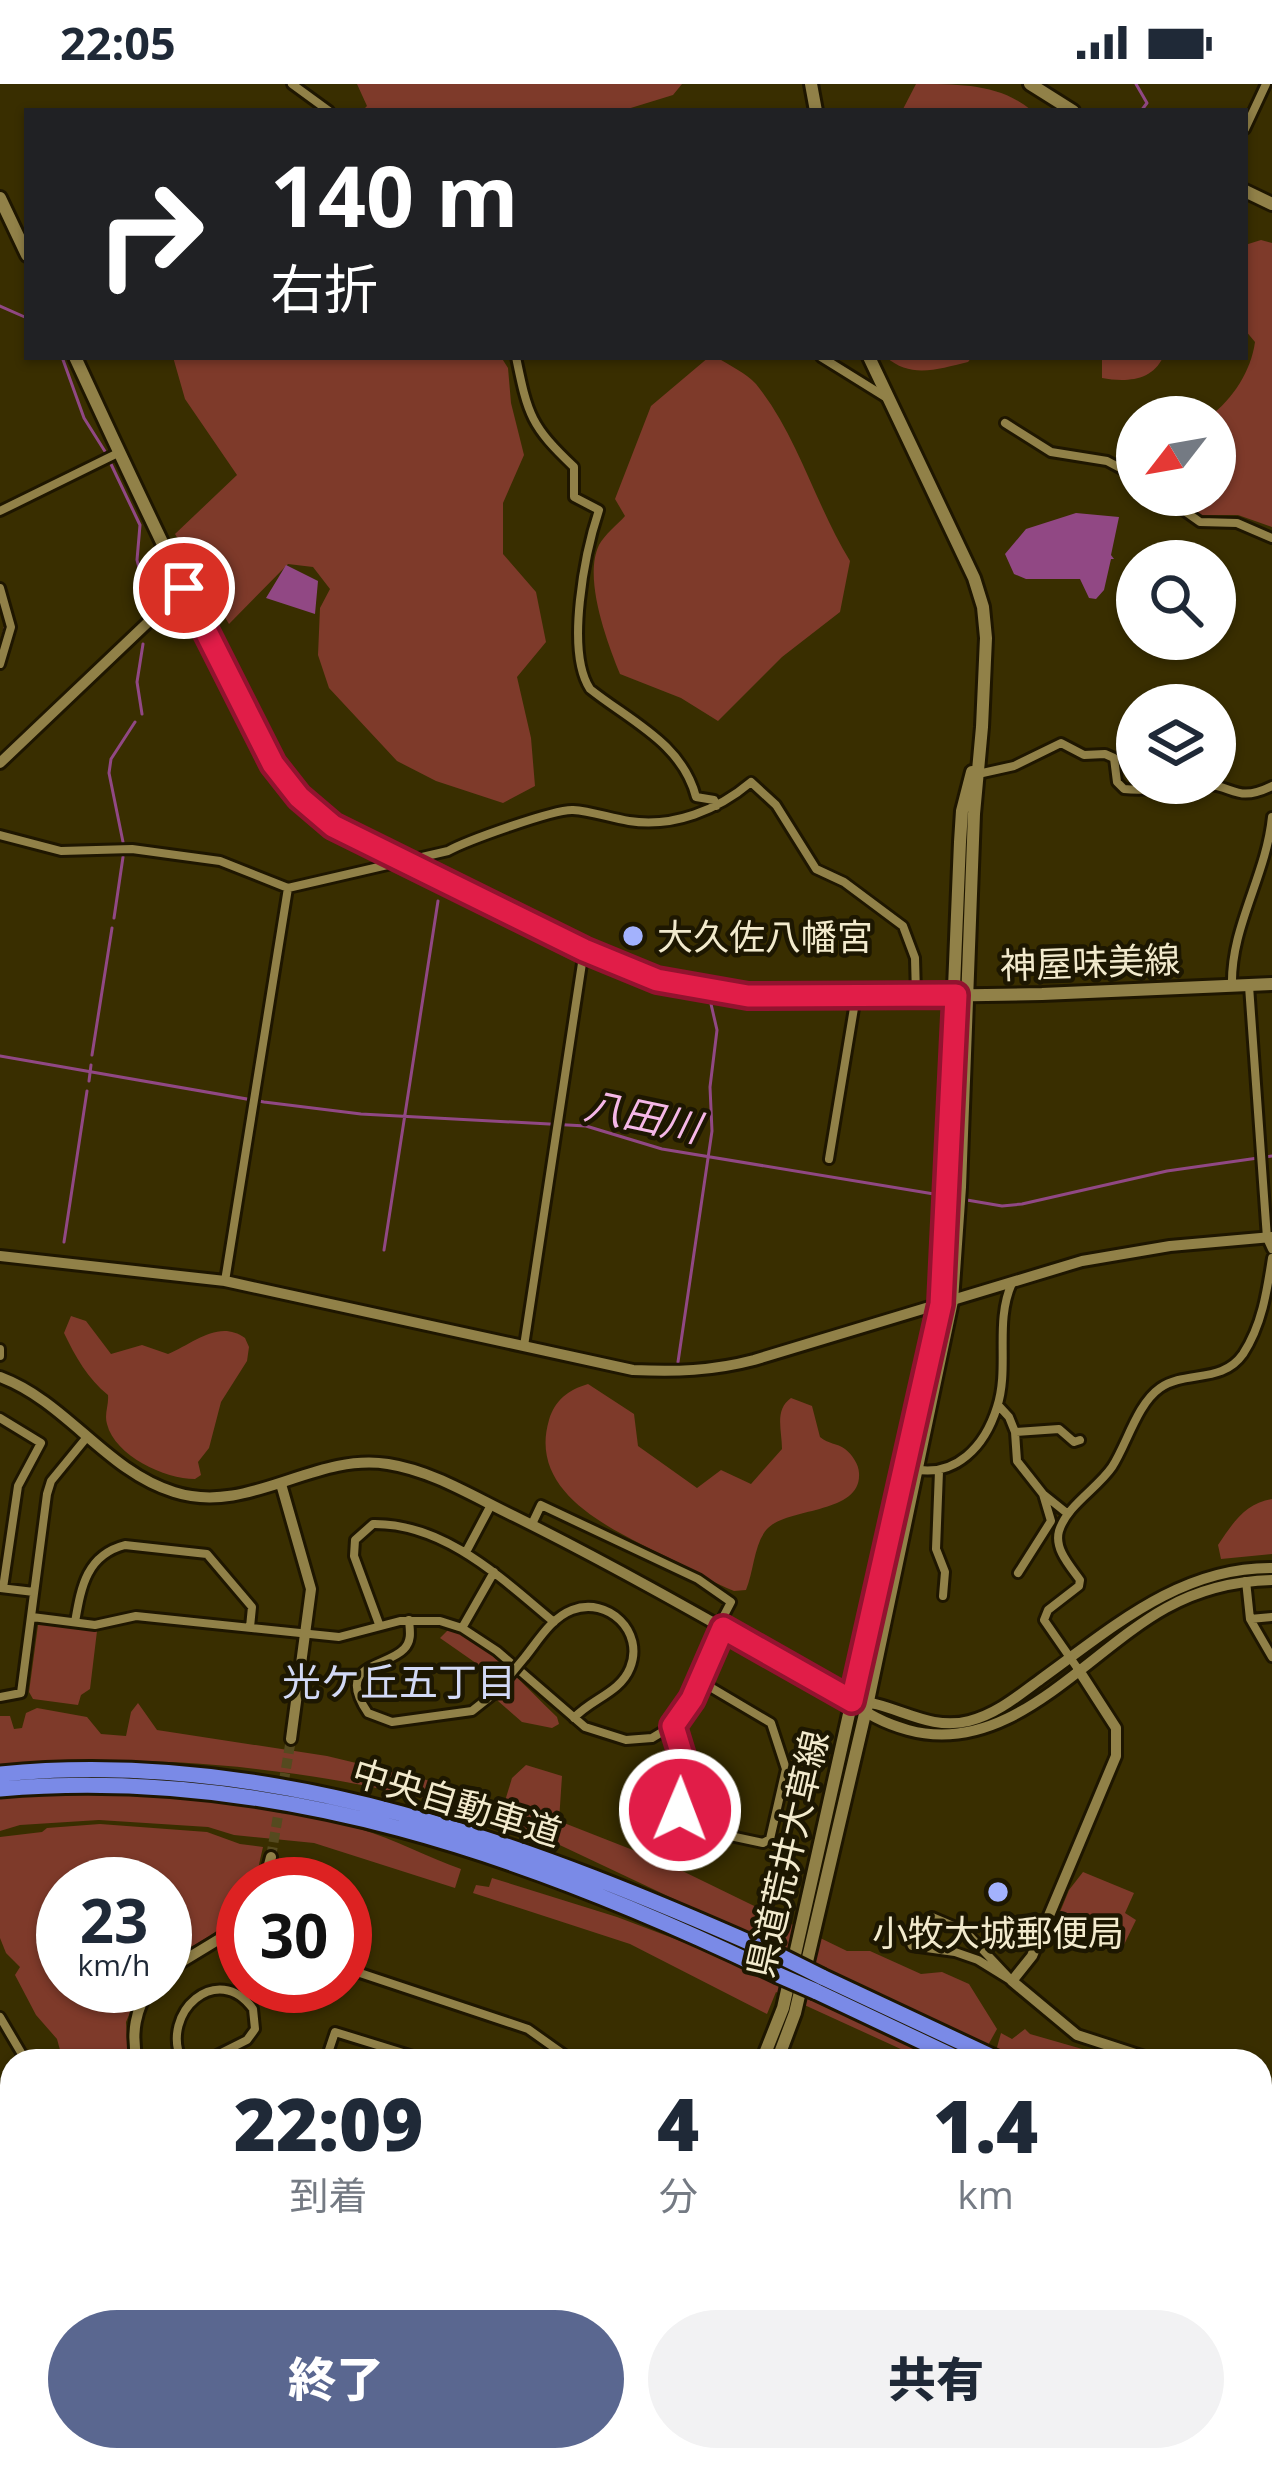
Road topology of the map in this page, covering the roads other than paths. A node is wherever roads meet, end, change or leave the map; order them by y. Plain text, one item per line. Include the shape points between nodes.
1 (292, 84) edge
2 (1030, 84) edge
3 (1266, 84) edge
4 (324, 108) edge
5 (1068, 108) edge
6 (1248, 123) edge
7 (0, 198) edge
8 (24, 249) edge
9 (76, 360) edge
10 (517, 360) edge
11 (826, 360) edge
12 (870, 360) edge
13 (889, 399) junction
14 (1006, 423) dead end
15 (120, 452) junction
16 (1116, 466) edge
17 (0, 511) edge
18 (1192, 516) edge
19 (1272, 538) edge
20 (0, 588) edge
21 (184, 588) junction
22 (0, 664) edge
23 (982, 734) junction
24 (0, 763) edge
25 (978, 774) junction
26 (1272, 786) edge
27 (716, 806) junction
28 (1272, 817) edge
29 (0, 836) edge
30 (403, 862) junction
31 (288, 888) junction
32 (584, 950) junction
33 (1272, 984) edge
34 (1250, 986) junction
35 (1232, 987) junction
36 (916, 995) junction
37 (961, 995) junction
38 (856, 996) junction
39 (830, 1159) dead end
40 (1271, 1246) edge
41 (0, 1256) edge
42 (225, 1281) junction
43 (1012, 1282) junction
44 (947, 1303) junction
45 (524, 1347) junction
46 (0, 1377) edge
47 (998, 1405) junction
48 (0, 1418) edge
49 (1015, 1432) junction
50 (89, 1435) junction
51 (1080, 1440) dead end
52 (912, 1468) junction
53 (939, 1471) junction
54 (280, 1484) junction
55 (1042, 1494) junction
56 (491, 1505) junction
57 (1068, 1514) junction
58 (531, 1525) junction
59 (466, 1552) junction
60 (1272, 1568) edge
61 (494, 1572) junction
62 (1018, 1574) dead end
63 (1272, 1580) edge
64 (1246, 1581) junction
65 (2, 1588) edge
66 (34, 1592) junction
67 (943, 1596) dead end
68 (32, 1617) junction
69 (1272, 1617) edge
70 (1250, 1619) junction
71 (410, 1620) junction
72 (75, 1622) junction
73 (554, 1622) junction
74 (379, 1624) junction
75 (721, 1626) junction
76 (250, 1627) junction
77 (462, 1628) junction
78 (308, 1632) junction
79 (1272, 1657) edge
80 (1070, 1658) junction
81 (1078, 1669) junction
82 (700, 1681) junction
83 (0, 1697) edge
84 (852, 1701) junction
85 (866, 1707) junction
86 (574, 1718) junction
87 (673, 1726) junction
88 (291, 1739) tunnel mouth
89 (0, 1774) edge
90 (0, 1789) edge
91 (372, 1977) edge
92 (1012, 1981) junction
93 (819, 1984) junction
94 (138, 2013) edge
95 (0, 2017) edge
96 (19, 2049) edge
97 (135, 2049) edge
98 (179, 2049) edge
99 (229, 2049) edge
100 (329, 2049) edge
101 (377, 2049) edge
102 (556, 2049) edge
103 (767, 2049) edge
104 (782, 2049) edge
105 (941, 2049) edge
106 (973, 2049) edge
107 (1120, 2049) edge

1 - 4 street
2 - 5 main road
3 - 6 street
7 - 8 main road
9 - 15 main road, 神屋味美線
10 - 27 street via 531,421 574,467 574,497 599,510 579,628 582,676 669,749 696,796
11 - 13 street
12 - 13 main road, 県道荒井大草線
13 - 23 main road, 県道荒井大草線 via 983,607
14 - 16 street via 1051,452
15 - 17 street
15 - 21 main road, 神屋味美線
18 - 19 street
20 - 22 street via 11,626
21 - 24 street
21 - 30 main road, 神屋味美線 via 273,764 299,797 333,826
23 - 25 main road, 県道荒井大草線
23 - 37 main road, 県道荒井大草線 via 962,811
25 - 26 street via 1061,743 1114,758 1124,790 1208,784 1238,794
25 - 37 main road, 県道荒井大草線
27 - 30 street via 682,820 634,823 569,809
27 - 36 street via 751,782 776,805 816,869 903,926
28 - 35 street via 1231,954
29 - 31 street via 62,851 132,849 220,861
30 - 31 street
30 - 32 main road, 神屋味美線
31 - 42 street
32 - 38 main road, 神屋味美線 via 708,991
32 - 45 street
33 - 34 main road, 神屋味美線
34 - 35 main road, 神屋味美線
34 - 40 street
35 - 37 main road, 神屋味美線
36 - 37 main road, 神屋味美線
36 - 38 main road, 神屋味美線
37 - 44 main road, 県道荒井大草線
38 - 39 street
40 - 43 street via 1116,1255
40 - 57 street via 1266,1304 1242,1355 1213,1376 1156,1390 1108,1473
41 - 42 street
42 - 45 street
43 - 44 street
43 - 47 street via 1002,1304
44 - 45 street via 699,1372 633,1370
44 - 52 main road, 県道荒井大草線
46 - 50 street via 45,1398
47 - 49 street
47 - 53 street via 976,1448
48 - 65 street via 41,1443 18,1486
49 - 51 street via 1059,1430
49 - 55 street via 1017,1461
50 - 54 street via 140,1477 184,1495 223,1498
50 - 66 street via 51,1481
52 - 53 street
52 - 84 main road, 県道荒井大草線
52 - 85 main road, 県道荒井大草線
53 - 67 street
54 - 56 street via 357,1462 386,1463
54 - 78 street via 310,1576
55 - 57 street
55 - 62 street via 1051,1521
56 - 58 street
56 - 59 street
57 - 80 street via 1058,1538 1079,1586 1044,1621
58 - 75 street
58 - 75 street via 542,1505 698,1579 731,1602
59 - 61 street
59 - 74 street via 392,1524 360,1532 354,1556
60 - 80 street via 1176,1588
61 - 73 street
61 - 77 street
63 - 64 street
64 - 70 street
64 - 81 street via 1170,1606
65 - 66 street
66 - 68 street
68 - 72 street
68 - 83 street via 21,1694
69 - 70 street
70 - 79 street
71 - 73 street, bridge via 404,1648 376,1661 358,1689 368,1713 392,1722 472,1711
71 - 74 street
71 - 77 street
72 - 76 street via 136,1616
72 - 76 street via 87,1570 125,1545 207,1554 252,1607
73 - 86 street via 596,1607 632,1636 632,1666 620,1684
74 - 78 street via 349,1636
75 - 82 street
75 - 84 street
76 - 78 street
77 - 86 street
78 - 88 street
80 - 81 street
80 - 85 street via 971,1721 928,1722
81 - 85 street via 1001,1723 962,1736 926,1735
81 - 92 street via 1116,1728 1116,1756 1032,1956
82 - 87 street
82 - 87 street via 771,1724 786,1769 770,1839 685,1822 688,1775
84 - 85 street
84 - 103 main road, 県道荒井大草線 via 783,2008
85 - 104 main road, 県道荒井大草線
86 - 87 street via 626,1740
89 - 93 highway, 中央自動車道, bridge via 127,1769 239,1779 370,1804 544,1856 780,1956
90 - 93 highway, 中央自動車道, bridge via 172,1788 366,1818 538,1871 776,1974
91 - 102 street via 528,2029
92 - 92 street via 948,1922 932,1917 907,1935 912,1946 978,1960
92 - 107 street via 1077,2035
93 - 105 highway, 中央自動車道
93 - 106 highway, 中央自動車道
94 - 97 street
95 - 96 street
98 - 99 street via 187,2006 213,1990 232,1991 254,2009 255,2029
100 - 101 street via 335,2032

